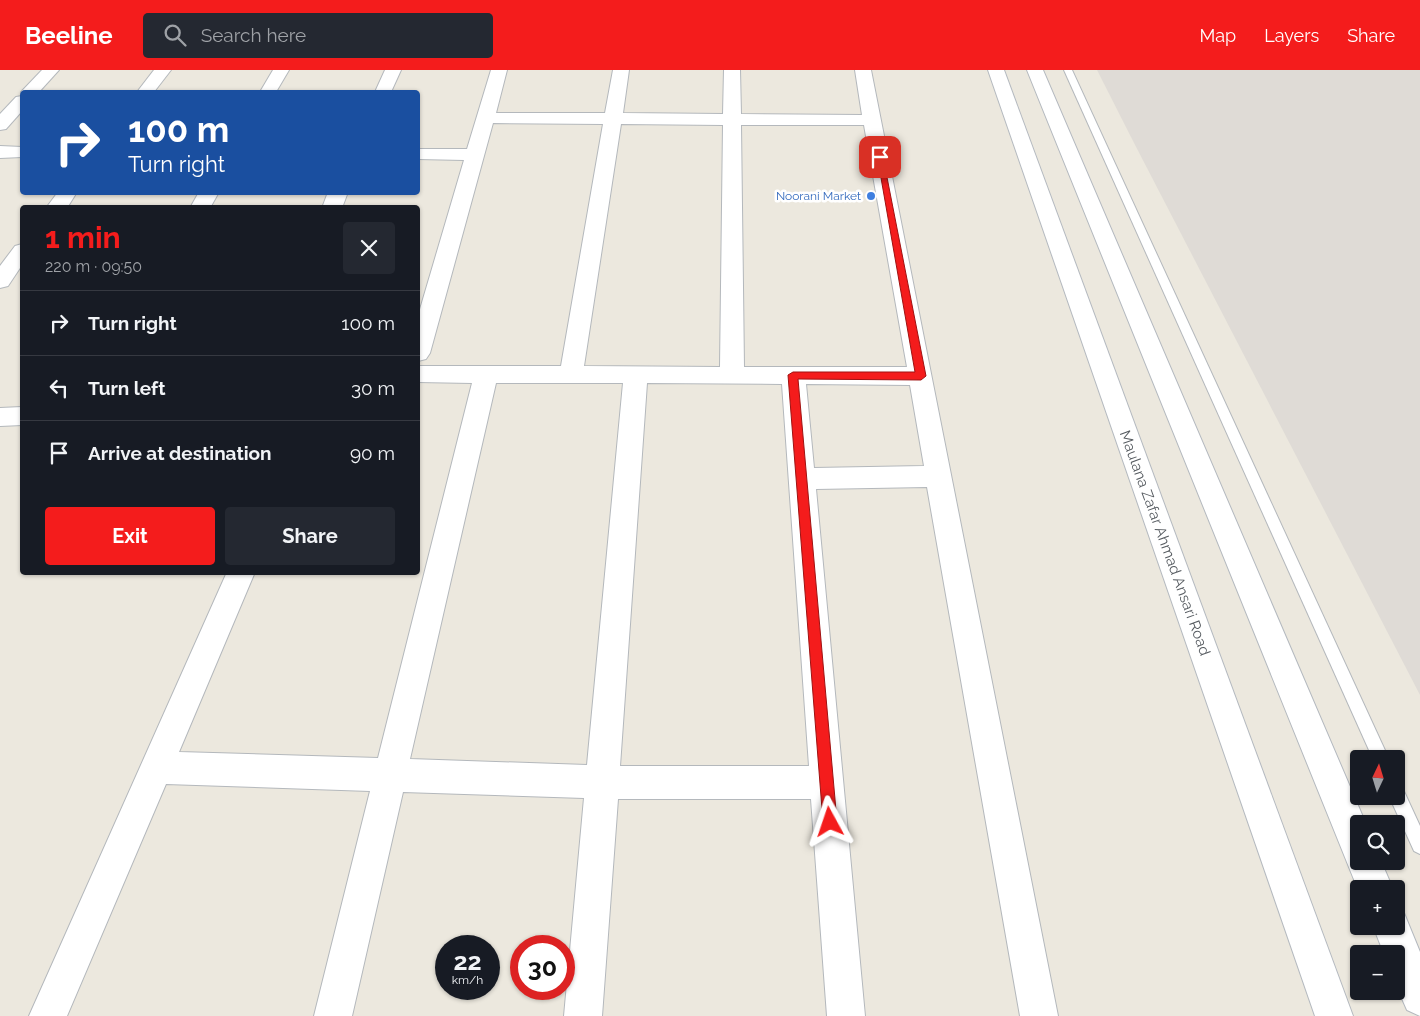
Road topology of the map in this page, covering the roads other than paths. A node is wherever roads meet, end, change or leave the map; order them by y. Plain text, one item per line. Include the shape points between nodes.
1 (51, 70) edge
2 (163, 70) edge
3 (281, 70) edge
4 (393, 70) edge
5 (498, 70) edge
6 (621, 70) edge
7 (732, 70) edge
8 (863, 70) edge
9 (996, 70) edge
10 (1035, 70) edge
11 (1068, 70) edge
12 (32, 90) edge
13 (147, 90) edge
14 (269, 90) edge
15 (384, 90) edge
16 (20, 103) edge
17 (485, 118) junction
18 (613, 119) junction
19 (732, 119) junction
20 (872, 120) junction
21 (0, 126) edge
22 (0, 152) edge
23 (20, 152) edge
24 (420, 154) edge
25 (474, 155) junction
26 (20, 254) edge
27 (0, 280) edge
28 (420, 346) edge
29 (420, 374) edge
30 (486, 374) junction
31 (571, 375) junction
32 (636, 375) junction
33 (732, 375) junction
34 (793, 375) junction
35 (921, 376) junction
36 (0, 416) edge
37 (20, 416) edge
38 (940, 476) junction
39 (802, 479) junction
40 (239, 575) edge
41 (1377, 750) edge
42 (155, 767) junction
43 (390, 775) junction
44 (602, 782) junction
45 (827, 783) junction
46 (1402, 805) edge
47 (1350, 827) edge
48 (1420, 845) edge
49 (1395, 935) edge
50 (1420, 997) edge
51 (48, 1016) edge
52 (333, 1016) edge
53 (583, 1016) edge
54 (846, 1016) edge
55 (1039, 1016) edge
56 (1334, 1016) edge

1 - 12 street
2 - 13 street
3 - 14 street
4 - 15 street
5 - 17 street
6 - 18 street
7 - 19 street
8 - 20 street
9 - 56 street, Maulana Zafar Ahmad Ansari Road
10 - 47 street
11 - 41 lane
16 - 21 street
17 - 18 street
17 - 25 street
18 - 19 street
18 - 31 street
19 - 20 street
19 - 33 street
20 - 35 street
22 - 23 street
24 - 25 street
25 - 28 street
26 - 27 street
29 - 30 street
30 - 31 street
30 - 43 street
31 - 32 street
32 - 33 street
32 - 44 street
33 - 34 street
34 - 35 street
34 - 39 street
35 - 38 street
36 - 37 street
38 - 39 street
38 - 55 street
39 - 45 street
40 - 42 street
42 - 43 street
42 - 51 street
43 - 44 street
43 - 52 street
44 - 45 street
44 - 53 street
45 - 54 street
46 - 48 lane
49 - 50 street

